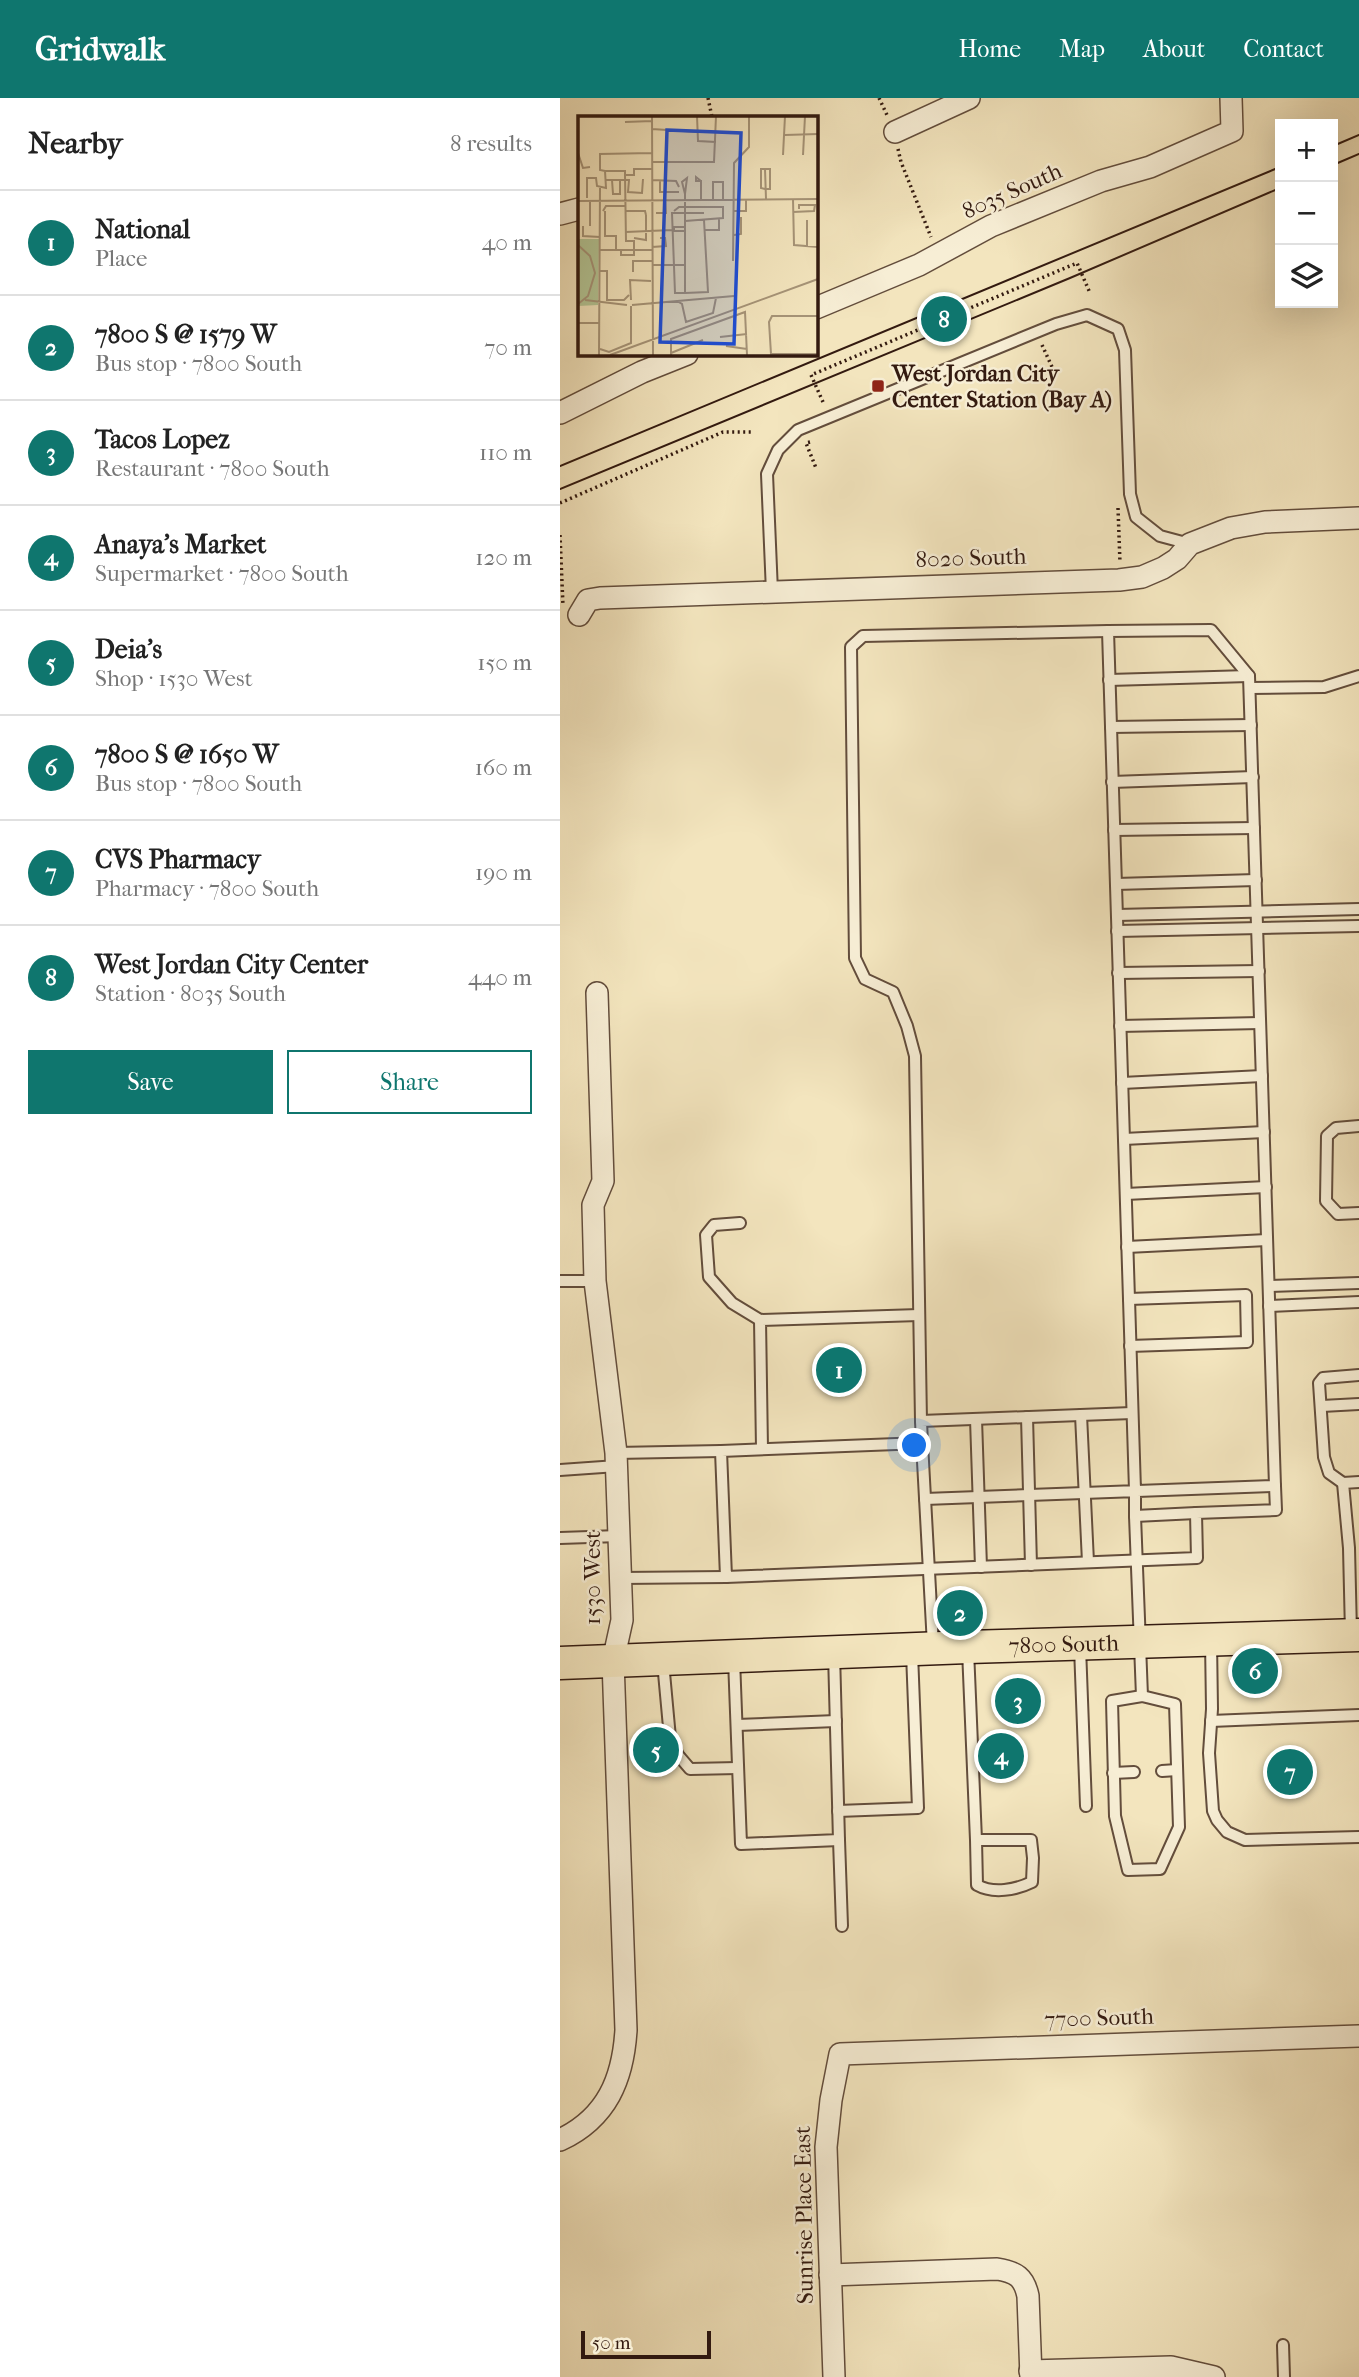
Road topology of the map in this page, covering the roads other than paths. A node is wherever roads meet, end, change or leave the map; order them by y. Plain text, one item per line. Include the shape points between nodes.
1 (969, 98) edge
2 (1231, 98) edge
3 (895, 132) road end
4 (578, 209) edge
5 (560, 214) edge
6 (817, 307) edge
7 (684, 355) edge
8 (560, 413) edge
9 (1359, 518) edge
10 (1190, 544) junction
11 (772, 592) junction
12 (571, 611) road end
13 (1108, 631) junction
14 (1359, 676) edge
15 (1109, 680) junction
16 (1250, 682) junction
17 (1251, 725) junction
18 (1111, 727) junction
19 (1252, 777) junction
20 (1112, 782) junction
21 (1254, 828) junction
22 (1114, 830) junction
23 (1256, 880) junction
24 (1116, 884) junction
25 (1359, 909) edge
26 (1257, 913) junction
27 (1117, 915) junction
28 (1359, 926) edge
29 (1258, 929) junction
30 (1117, 931) junction
31 (1259, 971) junction
32 (1118, 973) junction
33 (597, 993) dead end
34 (1261, 1023) junction
35 (1120, 1026) junction
36 (1262, 1076) junction
37 (1122, 1083) junction
38 (1359, 1126) edge
39 (1264, 1132) junction
40 (1124, 1139) junction
41 (1266, 1187) junction
42 (1126, 1194) junction
43 (1359, 1213) edge
44 (740, 1223) dead end
45 (1267, 1240) junction
46 (1127, 1247) junction
47 (560, 1281) edge
48 (595, 1281) junction
49 (1359, 1283) edge
50 (1269, 1286) junction
51 (1129, 1298) junction
52 (1359, 1302) edge
53 (1269, 1306) junction
54 (919, 1315) junction
55 (760, 1320) junction
56 (1130, 1346) junction
57 (1359, 1375) edge
58 (1359, 1404) edge
59 (1322, 1406) junction
60 (1132, 1413) junction
61 (1081, 1415) junction
62 (1027, 1417) junction
63 (976, 1419) junction
64 (921, 1421) junction
65 (922, 1443) junction
66 (762, 1450) junction
67 (721, 1451) junction
68 (617, 1460) junction
69 (560, 1470) edge
70 (1359, 1482) edge
71 (1343, 1483) junction
72 (1275, 1486) junction
73 (1135, 1490) junction
74 (1085, 1492) junction
75 (1029, 1494) junction
76 (978, 1496) junction
77 (925, 1499) junction
78 (1196, 1513) junction
79 (1135, 1516) junction
80 (619, 1536) junction
81 (560, 1538) edge
82 (1354, 1548) edge
83 (1137, 1560) junction
84 (1088, 1562) junction
85 (1031, 1565) junction
86 (981, 1567) junction
87 (929, 1569) junction
88 (726, 1577) junction
89 (621, 1578) junction
90 (1355, 1636) edge
91 (1211, 1640) junction
92 (1140, 1642) junction
93 (1080, 1644) junction
94 (968, 1647) junction
95 (923, 1649) junction
96 (834, 1652) junction
97 (734, 1656) junction
98 (663, 1659) junction
99 (613, 1661) junction
100 (560, 1663) edge
101 (1142, 1696) junction
102 (1359, 1714) edge
103 (836, 1721) junction
104 (1211, 1721) junction
105 (737, 1725) junction
106 (738, 1769) junction
107 (1177, 1770) junction
108 (1162, 1771) dead end
109 (1134, 1772) dead end
110 (1113, 1773) junction
111 (1086, 1806) dead end
112 (838, 1811) junction
113 (1359, 1837) edge
114 (839, 1840) junction
115 (976, 1840) junction
116 (842, 1926) dead end
117 (1359, 2036) edge
118 (840, 2053) joint
119 (560, 2140) edge
120 (830, 2275) junction
121 (1283, 2345) dead end
122 (1030, 2374) edge
123 (834, 2377) edge
124 (1214, 2377) edge
125 (1284, 2377) edge

1 - 3 street
2 - 6 street, 8035 South via 1232,131 992,226 919,265
4 - 5 street
7 - 8 street
9 - 10 street, 8020 South via 1265,522 1231,528
10 - 11 street, 8020 South via 1163,568 1119,580
10 - 11 lane via 1160,536 1136,517 1130,494 1125,350 1118,329 1087,315 798,430 778,450 767,474
11 - 12 street, 8020 South via 600,598
13 - 15 lane
13 - 16 lane via 1211,630
13 - 54 lane via 863,636 851,647 855,958 865,979 893,992 915,1056
14 - 16 lane via 1324,687
15 - 16 lane
15 - 18 lane
16 - 17 lane
17 - 18 lane
17 - 19 lane
18 - 20 lane
19 - 20 lane
19 - 21 lane
20 - 22 lane
21 - 22 lane
21 - 23 lane
22 - 24 lane
23 - 24 lane
23 - 26 lane
24 - 27 lane
25 - 26 lane
26 - 27 lane
26 - 29 lane
27 - 30 lane
28 - 29 lane
29 - 30 lane
29 - 31 lane
30 - 32 lane
31 - 32 lane
31 - 34 lane
32 - 35 lane
33 - 48 street, 1530 West via 603,1181 593,1205
34 - 35 lane
34 - 36 lane
35 - 37 lane
36 - 37 lane
36 - 39 lane
37 - 40 lane
38 - 43 lane via 1336,1128 1327,1136 1326,1201 1338,1214
39 - 40 lane
39 - 41 lane
40 - 42 lane
41 - 42 lane
41 - 45 lane
42 - 46 lane
44 - 55 lane via 714,1225 706,1235 709,1277 732,1303
45 - 46 lane
45 - 50 lane
46 - 51 lane
47 - 48 lane
48 - 68 street, 1530 West
49 - 50 lane
50 - 53 lane
51 - 56 lane
51 - 56 lane via 1246,1295 1247,1342
52 - 53 lane
53 - 72 lane
54 - 55 lane
54 - 64 lane
55 - 66 lane
56 - 60 lane
57 - 59 lane via 1322,1378
58 - 59 lane
59 - 71 lane via 1324,1457 1329,1473
60 - 61 lane
60 - 73 lane
61 - 62 lane
61 - 74 lane
62 - 63 lane
62 - 75 lane
63 - 64 lane
63 - 76 lane
64 - 65 lane
65 - 66 lane
65 - 77 lane
66 - 67 lane
67 - 68 lane
67 - 88 lane
68 - 69 lane
68 - 80 street, 1530 West
70 - 71 lane
71 - 82 lane
72 - 73 lane
72 - 78 lane via 1276,1510
73 - 74 lane
73 - 79 lane
74 - 75 lane
74 - 84 lane
75 - 76 lane
75 - 85 lane
76 - 77 lane
76 - 86 lane
77 - 87 lane
78 - 79 lane
78 - 83 lane via 1197,1558
79 - 83 lane
80 - 81 lane
80 - 89 street, 1530 West
82 - 90 lane
83 - 84 lane
83 - 92 lane
84 - 85 lane
85 - 86 lane
86 - 87 lane
87 - 88 lane
87 - 95 lane
88 - 89 lane
89 - 99 street, 1530 West via 622,1620
90 - 91 main road, 7800 South
91 - 92 main road, 7800 South
91 - 104 lane
92 - 93 main road, 7800 South
92 - 101 lane
93 - 94 main road, 7800 South
93 - 111 lane
94 - 95 main road, 7800 South
94 - 115 lane
95 - 96 main road, 7800 South
95 - 112 lane via 918,1808
96 - 97 main road, 7800 South
96 - 103 lane
97 - 98 main road, 7800 South
97 - 105 lane
98 - 99 main road, 7800 South
98 - 106 lane via 670,1738 678,1755 690,1769
99 - 100 main road, 7800 South
99 - 119 street, 1530 West via 624,2056 615,2087 598,2113
101 - 107 lane via 1175,1704
101 - 110 lane via 1112,1701
102 - 104 lane
103 - 105 lane
103 - 112 lane
104 - 113 lane via 1213,1811 1227,1832 1245,1840
105 - 106 lane
106 - 114 lane via 741,1844
107 - 108 lane
107 - 110 lane via 1179,1827 1160,1869 1128,1870 1115,1816
109 - 110 lane
112 - 114 lane
114 - 116 lane
115 - 115 lane via 1031,1840 1032,1882 1017,1889 977,1885
117 - 118 street, 7700 South
118 - 120 street, Sunrise Place East via 826,2147
120 - 122 street via 1010,2271 1026,2285
120 - 123 street, Sunrise Place East
121 - 125 lane
122 - 124 street via 1171,2367

